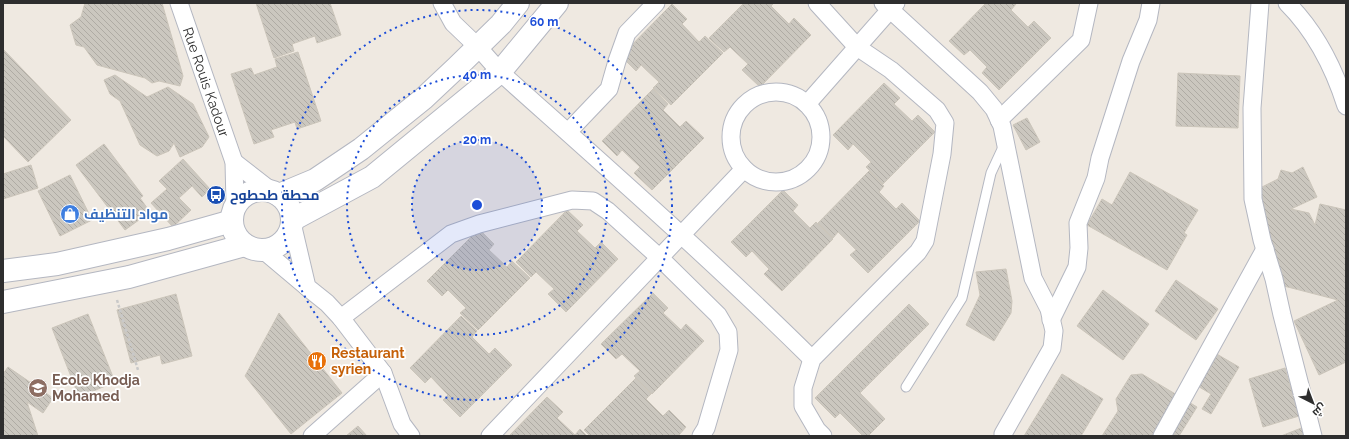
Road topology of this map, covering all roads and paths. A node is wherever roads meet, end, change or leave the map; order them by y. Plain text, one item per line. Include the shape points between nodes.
1 (179, 3) edge
2 (442, 3) edge
3 (518, 3) edge
4 (557, 3) edge
5 (656, 3) edge
6 (817, 3) edge
7 (1089, 3) edge
8 (1151, 3) edge
9 (1260, 3) edge
10 (1287, 3) edge
11 (890, 5) edge
12 (478, 47) junction
13 (857, 47) junction
14 (500, 72) junction
15 (807, 104) junction
16 (1346, 106) edge
17 (999, 120) junction
18 (568, 132) junction
19 (1005, 142) junction
20 (234, 162) junction
21 (744, 169) junction
22 (275, 192) junction
23 (234, 213) junction
24 (292, 222) junction
25 (682, 235) junction
26 (254, 248) junction
27 (1265, 249) junction
28 (660, 258) junction
29 (3, 271) edge
30 (111, 281) junction
31 (307, 287) junction
32 (3, 302) edge
33 (341, 318) junction
34 (1051, 320) junction
35 (812, 358) junction
36 (138, 370) dead end
37 (384, 373) junction
38 (906, 387) dead end
39 (1003, 434) dead end
40 (312, 436) edge
41 (411, 436) edge
42 (490, 436) edge
43 (701, 436) edge
44 (823, 436) edge
45 (1162, 436) edge
46 (1313, 436) edge

1 - 20 street, Rue Rouis Kadour
2 - 12 street via 453,23
3 - 12 street
4 - 14 street
5 - 18 street via 627,34 609,89
6 - 13 street
7 - 17 street via 1081,40
8 - 34 street via 1148,20 1131,61 1096,178 1078,223 1077,267
9 - 27 street via 1252,108 1253,199
10 - 16 street via 1301,17 1323,52
11 - 13 street
11 - 17 street via 980,92 994,109
12 - 14 street
12 - 22 street via 423,99 361,149 314,180
13 - 15 street
13 - 35 street via 891,70 937,110 945,123 942,154 925,241 918,252
14 - 18 street
14 - 24 street via 372,177
15 - 21 street via 788,93 772,92 756,96 744,104 735,117 730,132 731,148
15 - 21 street via 820,126 821,141 817,157 808,170 796,178 781,183 765,182
17 - 19 street
18 - 25 street
19 - 34 street via 1033,278 1049,309
19 - 38 lane via 991,173 962,298
20 - 22 street
20 - 23 street, Rue Rouis Kadour
21 - 25 street
22 - 23 street via 260,189 250,192 242,197
22 - 24 street via 289,206
23 - 26 street via 234,232 239,239
23 - 29 street via 168,239 57,264
24 - 26 street via 291,229 280,244 272,248
24 - 31 street
25 - 28 street
25 - 35 street
26 - 30 street
26 - 31 street
27 - 45 street
27 - 46 street
28 - 33 street via 608,211 593,201 572,200 479,224 452,234
28 - 42 street
28 - 43 street via 718,315 728,332 729,350 706,428
30 - 32 street
30 - 36 path
31 - 33 street
33 - 37 street
34 - 39 street via 1054,331 1052,348
35 - 44 street via 803,388 802,406 816,430
37 - 40 street
37 - 41 street via 402,424

